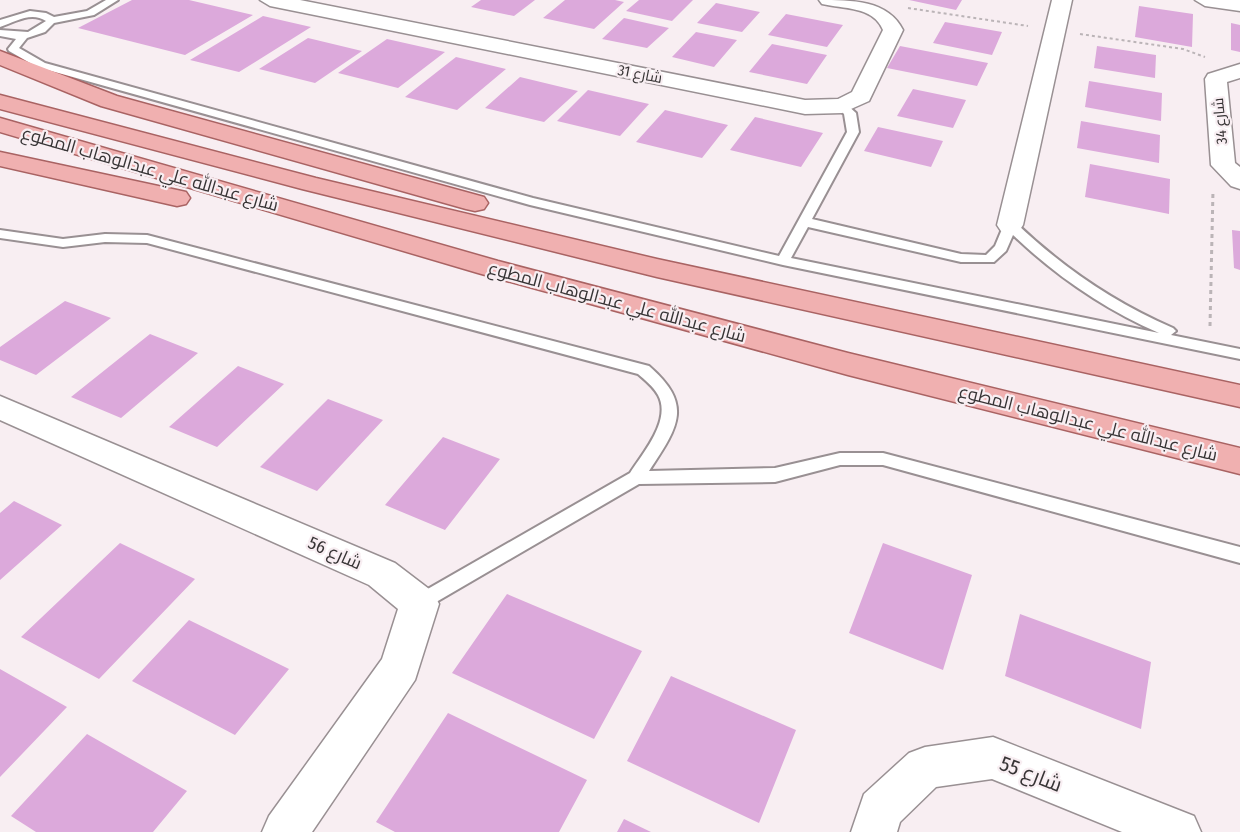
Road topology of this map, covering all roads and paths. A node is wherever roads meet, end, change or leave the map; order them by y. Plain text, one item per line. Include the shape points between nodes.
1 (113, 0) edge
2 (270, 0) edge
3 (829, 0) edge
4 (1062, 0) edge
5 (1205, 0) edge
6 (1240, 5) edge
7 (0, 12) edge
8 (14, 17) junction
9 (51, 21) junction
10 (0, 24) edge
11 (0, 33) edge
12 (24, 35) junction
13 (0, 57) edge
14 (1240, 71) edge
15 (0, 102) edge
16 (842, 106) junction
17 (0, 125) edge
18 (0, 159) edge
19 (1231, 185) edge
20 (806, 222) junction
21 (1010, 225) junction
22 (0, 234) edge
23 (783, 261) junction
24 (488, 267) junction
25 (657, 268) junction
26 (1209, 348) junction
27 (1240, 354) edge
28 (1240, 396) edge
29 (0, 407) edge
30 (1240, 461) edge
31 (636, 478) junction
32 (1240, 555) edge
33 (419, 604) junction
34 (285, 832) edge
35 (874, 832) edge
36 (1178, 832) edge

1 - 9 lane via 90,13
2 - 16 street, شارع 31 via 805,107
3 - 16 street via 883,12 891,19 893,30 861,96
4 - 21 street
5 - 6 street
7 - 8 lane
8 - 9 lane via 43,15
8 - 10 lane
9 - 12 lane via 44,29
11 - 12 lane
12 - 23 lane via 12,48 41,65 530,201
13 - 25 main road via 109,101 521,216
14 - 19 street, شارع 34 via 1216,79 1223,165
15 - 25 main road, شارع عبدالله علي عبدالوهاب المطوع via 311,184
16 - 20 lane via 850,113 854,132
17 - 24 main road, شارع عبدالله علي عبدالوهاب المطوع
18 - 24 main road
19 - 26 path via 1212,191
20 - 21 lane via 961,258 988,259 1001,248
20 - 23 lane
21 - 26 lane via 1062,273 1145,322
22 - 31 lane via 63,243 147,239 643,370 669,400 667,425
23 - 26 lane
24 - 30 main road, شارع عبدالله علي عبدالوهاب المطوع via 848,364
25 - 28 main road, شارع عبدالله علي عبدالوهاب المطوع
26 - 27 lane
29 - 33 street, شارع 56 via 382,574
31 - 32 lane via 775,475 840,459 883,459
31 - 33 lane
33 - 34 street via 400,667
35 - 36 street, شارع 55 via 880,810 925,768 993,758

